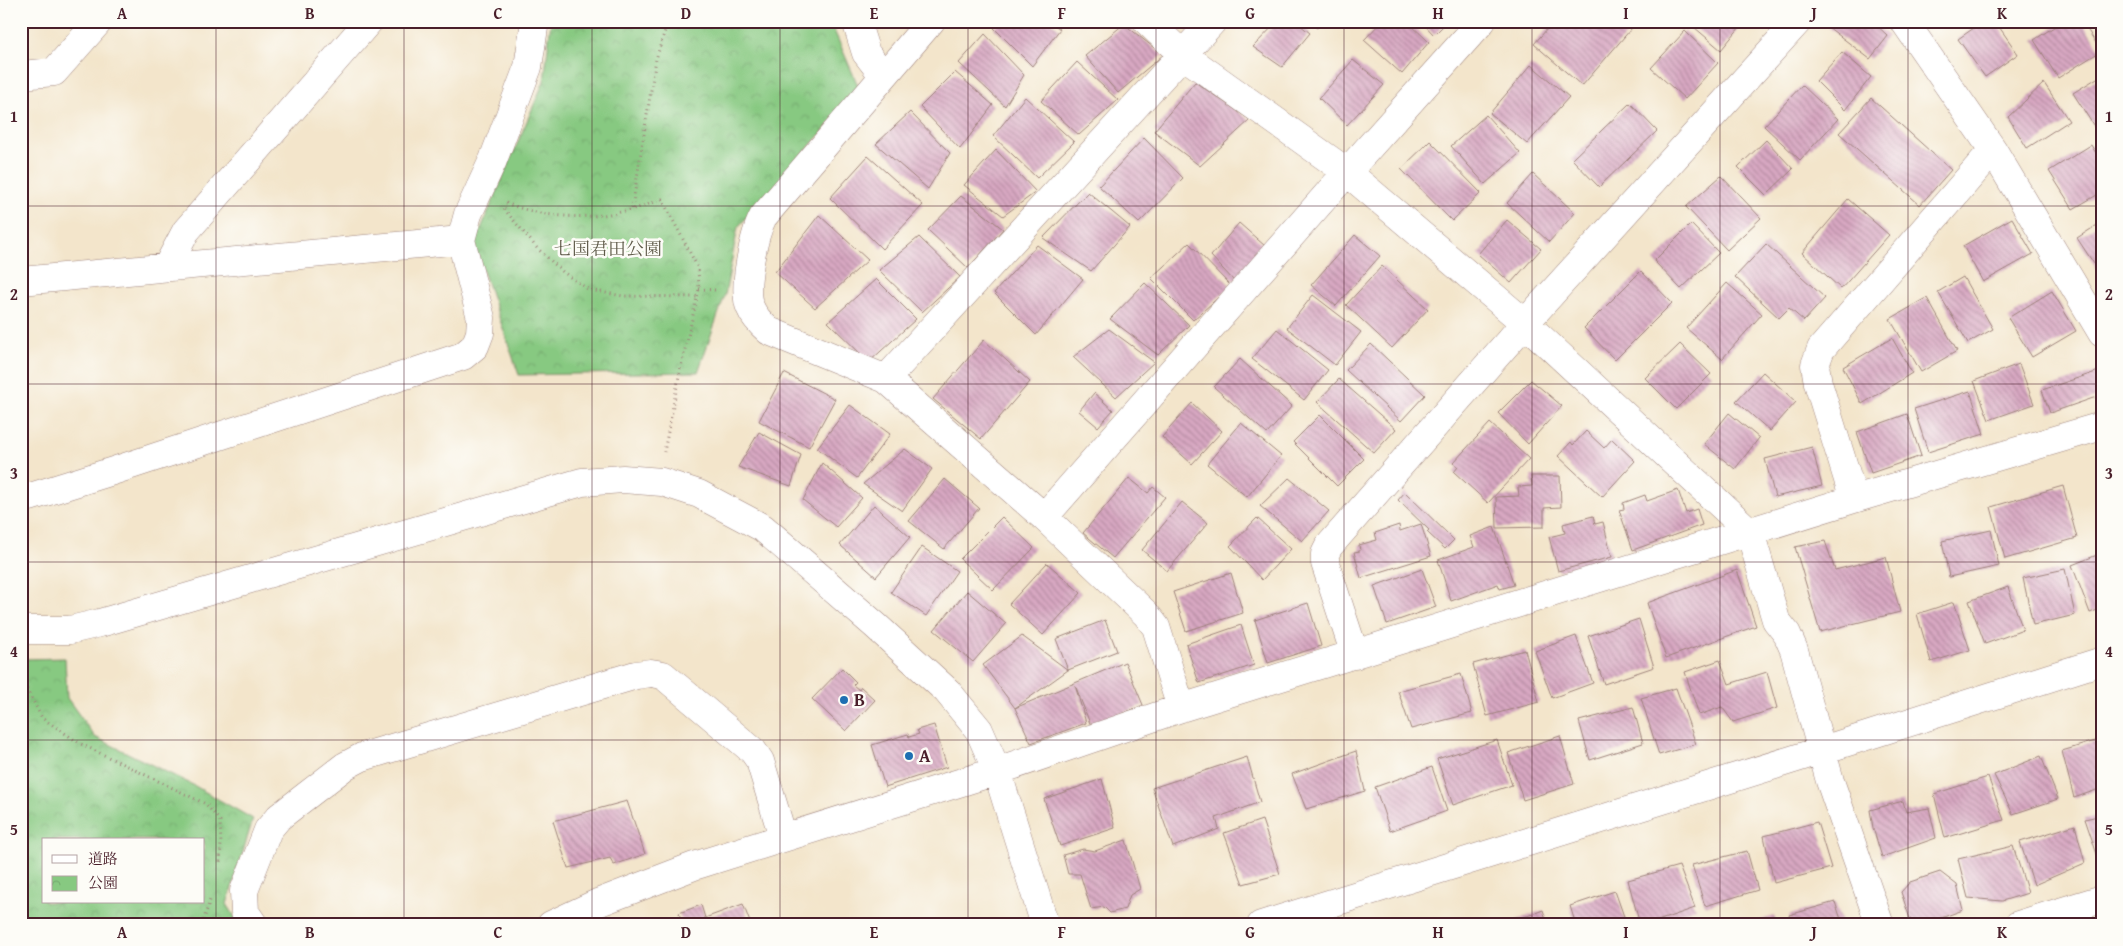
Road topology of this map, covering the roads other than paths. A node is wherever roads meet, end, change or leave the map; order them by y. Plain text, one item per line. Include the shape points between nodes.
1 (99, 21) edge
2 (369, 21) edge
3 (535, 21) edge
4 (856, 21) edge
5 (931, 21) edge
6 (1147, 21) edge
7 (1213, 21) edge
8 (1482, 21) edge
9 (1798, 21) edge
10 (1904, 21) edge
11 (1183, 55) junction
12 (21, 75) edge
13 (883, 75) junction
14 (1993, 150) junction
15 (1347, 172) junction
16 (461, 240) junction
17 (168, 267) junction
18 (21, 282) edge
19 (1525, 323) junction
20 (2102, 333) edge
21 (886, 379) junction
22 (2102, 426) edge
23 (21, 497) edge
24 (1854, 499) junction
25 (1044, 517) junction
26 (1750, 532) junction
27 (21, 630) edge
28 (1355, 654) junction
29 (2102, 661) edge
30 (1181, 708) junction
31 (1821, 751) junction
32 (997, 771) junction
33 (783, 837) junction
34 (2102, 899) edge
35 (254, 925) edge
36 (551, 925) edge
37 (1045, 925) edge
38 (1261, 925) edge
39 (1880, 925) edge
40 (2018, 925) edge

1 - 12 street via 54,72
2 - 17 street via 186,231
3 - 16 street via 528,67 493,160 487,196 468,214
4 - 13 street via 866,53
5 - 13 street
6 - 11 street
7 - 11 street
8 - 15 street
9 - 19 street
10 - 14 street
11 - 15 street
11 - 21 street
13 - 21 street via 763,216 756,230 747,291 749,306 756,319 769,331
14 - 20 street
14 - 24 street via 1821,349 1815,364
15 - 19 street
15 - 25 street
16 - 17 street
16 - 23 street via 481,318 475,346 463,356 113,471
17 - 18 street
19 - 26 street
19 - 28 street via 1329,546 1325,563
21 - 25 street
22 - 24 street
24 - 26 street
25 - 30 street via 1156,627
26 - 28 street
26 - 31 street via 1776,620 1794,650
27 - 32 street via 70,630 100,624 582,482 623,479 662,482 699,494 763,528 947,691 979,730
28 - 30 street
29 - 31 street
30 - 32 street
31 - 38 street
31 - 39 street
32 - 33 street
32 - 37 street
33 - 35 street via 760,761 753,751 663,675 636,675 362,757 345,766 279,817 268,830 244,891 245,912
33 - 36 street via 694,866 600,902
34 - 40 street

